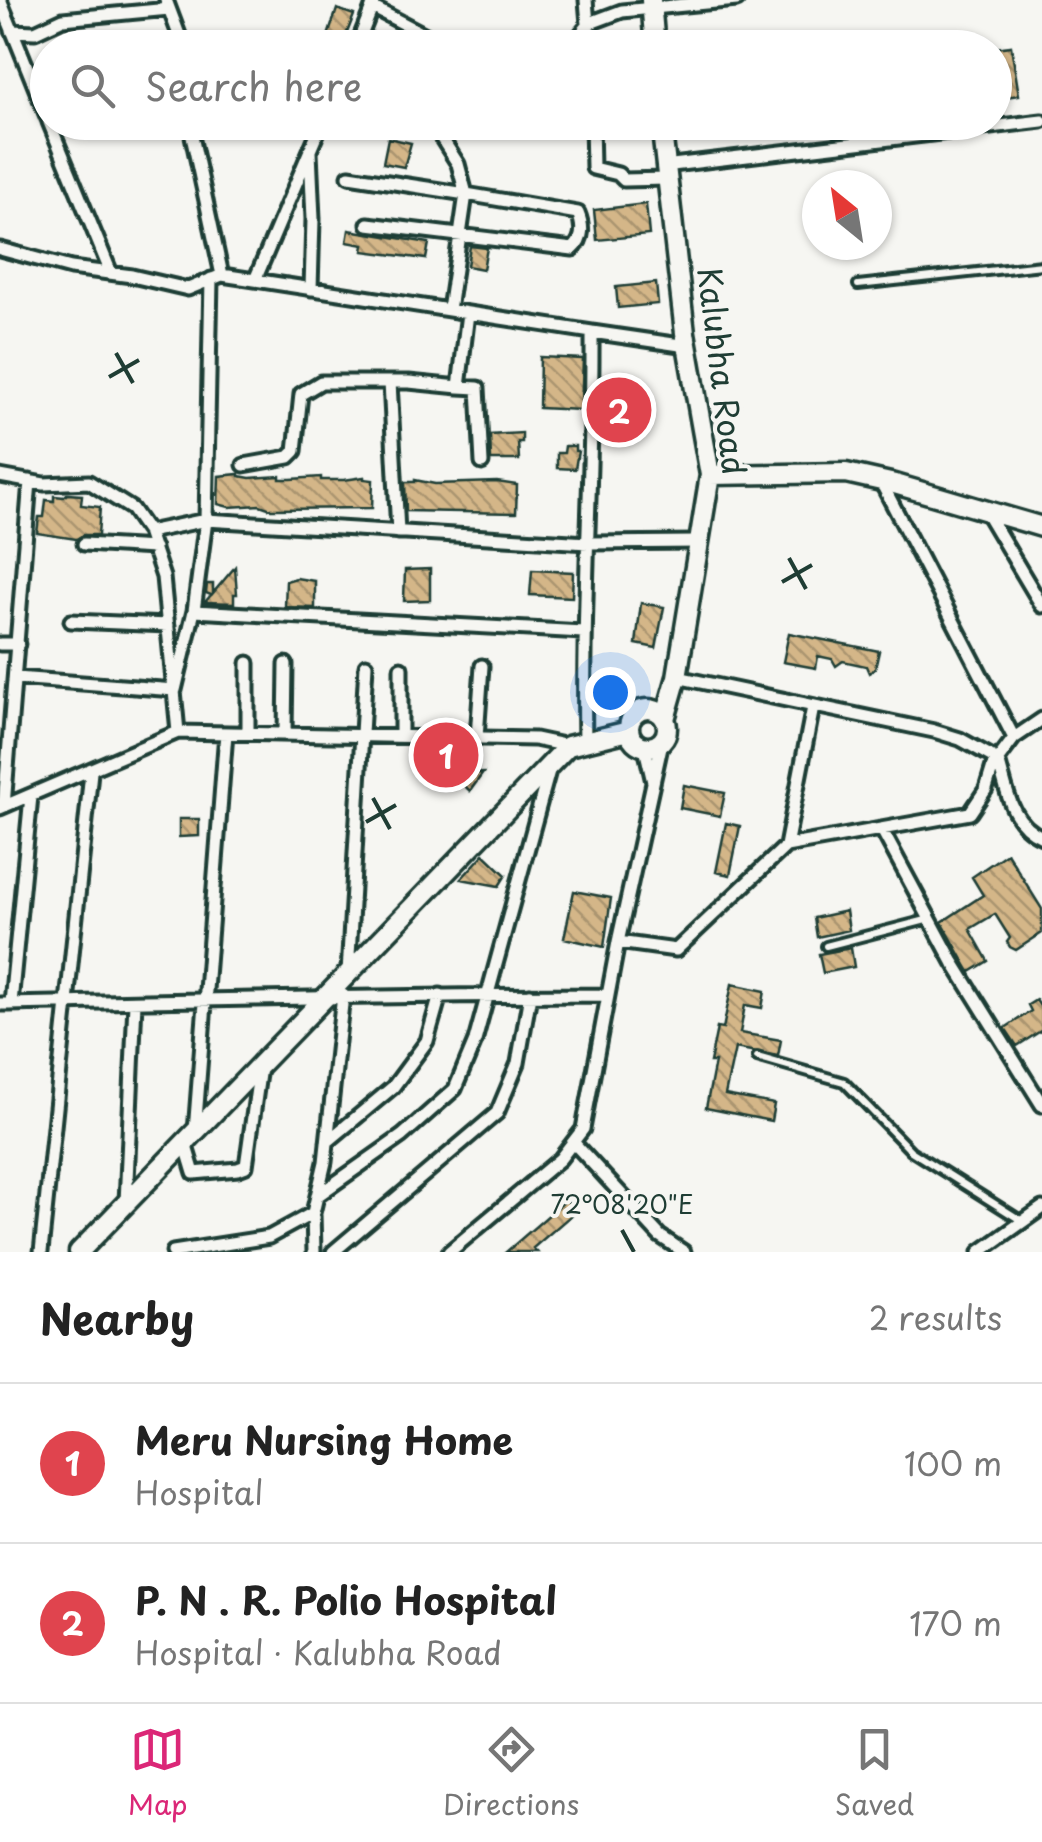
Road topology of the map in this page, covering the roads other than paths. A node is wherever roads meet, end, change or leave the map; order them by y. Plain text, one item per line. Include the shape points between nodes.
1 (0, 0) edge
2 (586, 0) edge
3 (737, 0) edge
4 (373, 3) edge
5 (167, 4) edge
6 (651, 5) edge
7 (590, 22) junction
8 (412, 28) joint
9 (38, 30) edge
10 (177, 30) edge
11 (363, 30) edge
12 (416, 30) edge
13 (584, 30) edge
14 (590, 30) edge
15 (653, 30) edge
16 (12, 31) junction
17 (30, 32) edge
18 (30, 76) edge
19 (1042, 121) edge
20 (1012, 123) edge
21 (56, 140) edge
22 (193, 140) edge
23 (314, 140) edge
24 (441, 140) edge
25 (592, 140) edge
26 (662, 140) edge
27 (858, 140) edge
28 (310, 148) junction
29 (665, 172) junction
30 (350, 176) dead end
31 (466, 194) junction
32 (368, 224) dead end
33 (461, 236) junction
34 (0, 249) edge
35 (1042, 265) edge
36 (111, 273) junction
37 (217, 277) junction
38 (255, 280) junction
39 (858, 284) dead end
40 (311, 289) junction
41 (449, 310) junction
42 (468, 313) junction
43 (592, 332) junction
44 (687, 346) junction
45 (390, 382) junction
46 (460, 387) junction
47 (482, 464) dead end
48 (244, 465) dead end
49 (710, 475) junction
50 (0, 476) edge
51 (880, 480) junction
52 (30, 482) junction
53 (985, 510) junction
54 (206, 520) junction
55 (1042, 527) edge
56 (148, 532) junction
57 (398, 532) junction
58 (699, 542) junction
59 (588, 543) junction
60 (84, 544) dead end
61 (154, 548) junction
62 (1042, 606) edge
63 (194, 611) junction
64 (71, 621) dead end
65 (168, 625) junction
66 (583, 632) junction
67 (0, 644) edge
68 (18, 644) junction
69 (248, 664) dead end
70 (286, 664) dead end
71 (366, 665) dead end
72 (482, 666) dead end
73 (401, 668) dead end
74 (16, 678) junction
75 (676, 681) junction
76 (175, 690) junction
77 (7, 705) edge
78 (813, 706) junction
79 (659, 714) junction
80 (1042, 719) edge
81 (630, 724) junction
82 (178, 732) junction
83 (226, 733) junction
84 (248, 733) junction
85 (285, 733) junction
86 (362, 734) junction
87 (401, 735) junction
88 (477, 738) junction
89 (1014, 738) junction
90 (583, 742) junction
91 (654, 745) junction
92 (998, 760) junction
93 (552, 763) junction
94 (91, 772) junction
95 (31, 796) junction
96 (2, 807) edge
97 (882, 830) junction
98 (1042, 837) edge
99 (786, 846) junction
100 (930, 918) junction
101 (618, 942) junction
102 (826, 946) dead end
103 (348, 973) junction
104 (335, 995) junction
105 (440, 995) junction
106 (488, 995) junction
107 (530, 995) junction
108 (608, 995) junction
109 (206, 1001) junction
110 (135, 1002) junction
111 (67, 1003) junction
112 (5, 1004) edge
113 (757, 1058) dead end
114 (260, 1065) junction
115 (1042, 1105) edge
116 (190, 1137) junction
117 (327, 1142) junction
118 (572, 1142) junction
119 (317, 1196) junction
120 (126, 1204) junction
121 (1042, 1208) edge
122 (313, 1213) junction
123 (1023, 1221) junction
124 (42, 1252) edge
125 (79, 1252) edge
126 (173, 1252) edge
127 (314, 1252) edge
128 (333, 1252) edge
129 (449, 1252) edge
130 (684, 1252) edge
131 (980, 1252) edge

1 - 16 street
2 - 7 street
3 - 6 street
4 - 8 street
4 - 11 street
5 - 9 street via 63,19
5 - 10 street
6 - 7 street
6 - 15 street
7 - 13 street
7 - 14 street
8 - 12 street
16 - 17 street
16 - 18 street
19 - 20 street
21 - 36 street
22 - 37 street
23 - 28 street
24 - 31 street via 458,164
25 - 29 street via 593,168 624,180
26 - 29 street, Kalubha Road
27 - 29 street
28 - 38 street
28 - 40 street
29 - 44 street, Kalubha Road
30 - 31 street
31 - 33 street
31 - 33 street via 578,213 582,228 573,248
32 - 33 street
33 - 41 street
34 - 36 street
35 - 39 lane
36 - 37 street via 188,289
37 - 38 street
37 - 54 street
38 - 40 street
40 - 41 street
41 - 42 street
42 - 43 street
42 - 46 street
43 - 44 street
43 - 59 street
44 - 49 street, Kalubha Road
45 - 46 street
45 - 48 street via 311,386 301,394 295,451
45 - 57 street
46 - 47 street via 478,388
49 - 51 street via 846,473
49 - 58 street, Kalubha Road
50 - 52 street
51 - 53 street
51 - 89 street
52 - 56 street via 88,482 132,509
52 - 68 street
53 - 55 street
53 - 62 street
54 - 56 street
54 - 57 street
54 - 63 street
56 - 61 street
57 - 59 street
58 - 59 street
58 - 75 street, Kalubha Road
59 - 66 street
60 - 61 street
61 - 65 street
63 - 66 street
63 - 76 street
64 - 65 street
65 - 76 street
66 - 90 street
67 - 68 street
68 - 74 street
69 - 84 street
70 - 85 street
71 - 86 street
72 - 88 street
73 - 87 street
74 - 76 street
74 - 77 street
75 - 78 street
75 - 79 street
76 - 82 street
77 - 96 street
78 - 92 street via 950,734
78 - 99 street
79 - 81 street via 641,710
79 - 91 street via 668,731
80 - 89 street
81 - 90 street
81 - 91 street via 634,742
82 - 83 street
82 - 94 street
83 - 84 street
83 - 109 street
84 - 85 street
85 - 86 street
86 - 87 street
86 - 103 street
87 - 88 street
88 - 90 street
89 - 92 street
90 - 93 street
91 - 101 street via 654,786
92 - 97 street via 970,813
92 - 98 street via 1015,815
93 - 103 street
93 - 106 street
94 - 95 street
94 - 111 street
95 - 96 street
95 - 112 street
97 - 99 street
97 - 100 street
99 - 101 street via 676,950
100 - 102 lane
100 - 115 street
101 - 108 street
103 - 104 street
104 - 105 street
104 - 109 street
104 - 114 street
104 - 117 street
105 - 106 street
105 - 117 street via 427,1040 393,1087
106 - 107 street
106 - 119 street via 455,1090
107 - 108 street
107 - 128 street via 518,1063 497,1113
108 - 118 street via 583,1129
109 - 110 street
109 - 116 street
110 - 111 street
110 - 120 street
111 - 112 street
111 - 124 street
113 - 123 lane via 844,1082 911,1151
114 - 116 street
114 - 116 street via 246,1166 194,1174
116 - 120 street
117 - 119 street
118 - 129 street
118 - 130 street via 660,1236
119 - 122 street
120 - 125 street
121 - 123 street
122 - 126 street via 269,1238
122 - 127 street
123 - 131 street

